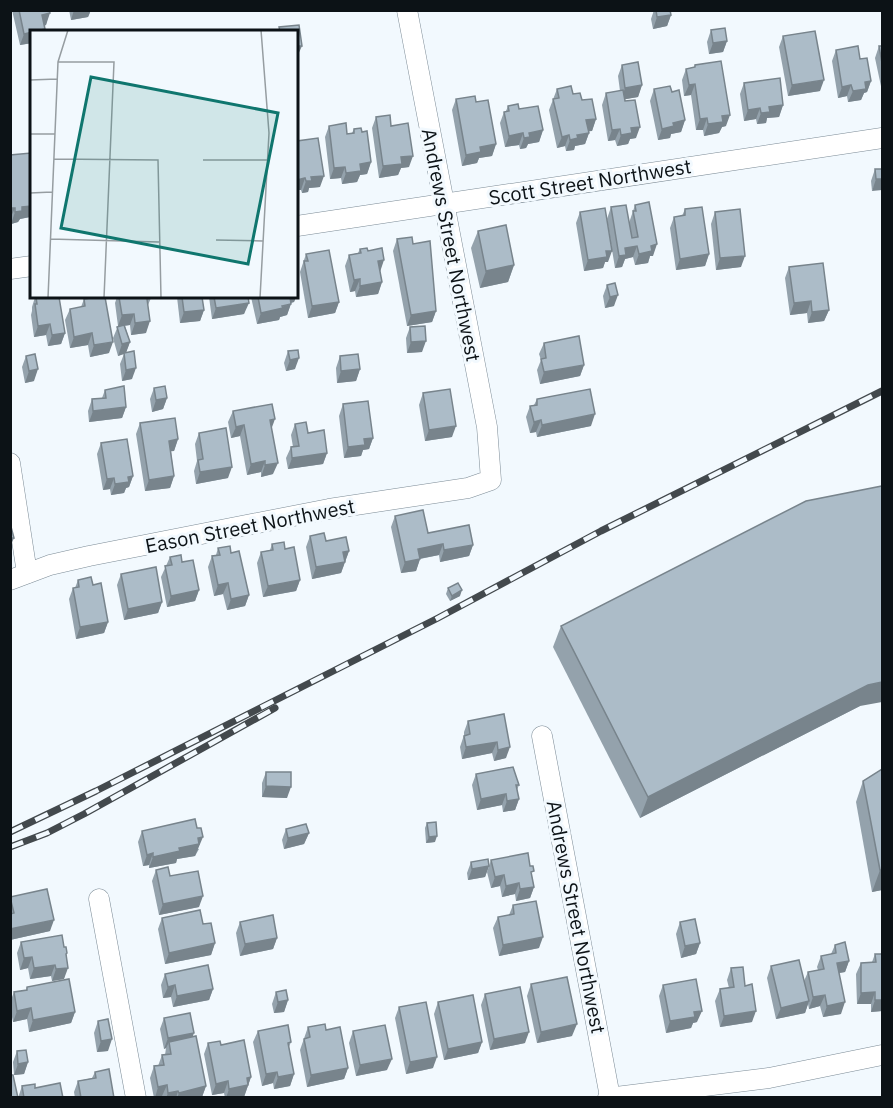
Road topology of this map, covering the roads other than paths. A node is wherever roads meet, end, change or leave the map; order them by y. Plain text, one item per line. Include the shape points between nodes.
1 (406, 10) edge
2 (882, 138) edge
3 (443, 204) junction
4 (298, 226) edge
5 (30, 266) edge
6 (10, 269) edge
7 (10, 463) edge
8 (491, 480) joint
9 (19, 577) edge
10 (542, 736) dead end
11 (99, 899) dead end
12 (882, 1055) edge
13 (609, 1097) edge
14 (136, 1098) edge

1 - 3 street, Andrews Street Northwest
2 - 3 street, Scott Street Northwest
3 - 4 street, Scott Street Northwest
3 - 8 street, Andrews Street Northwest via 487,427
5 - 6 street
7 - 9 street
8 - 9 street, Eason Street Northwest via 468,488 329,509 89,556
10 - 13 street, Andrews Street Northwest
11 - 14 street
12 - 13 street via 769,1078

